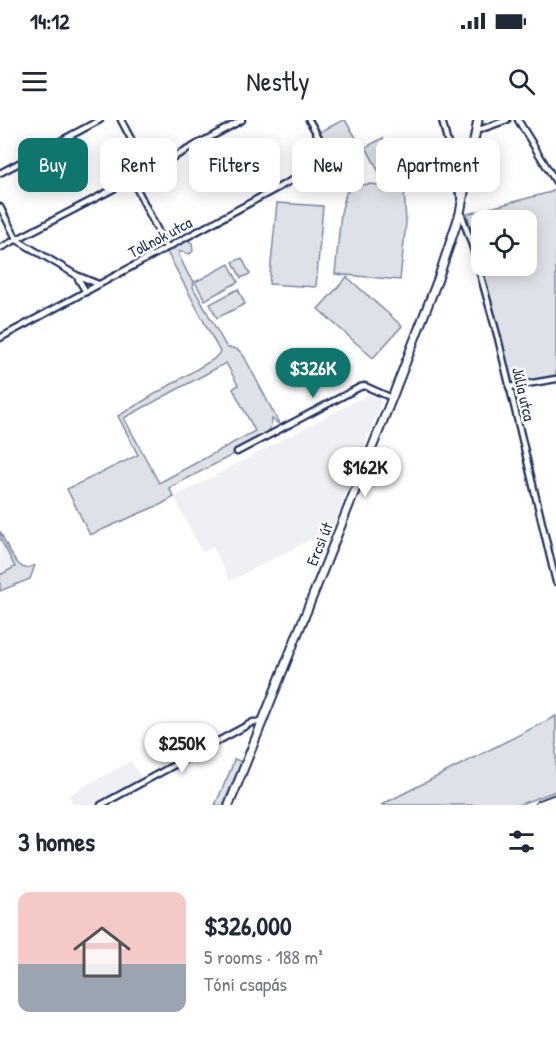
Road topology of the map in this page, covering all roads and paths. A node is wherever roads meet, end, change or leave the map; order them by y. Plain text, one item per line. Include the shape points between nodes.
1 (100, 120) edge
2 (121, 120) edge
3 (242, 120) edge
4 (309, 120) edge
5 (442, 120) edge
6 (478, 120) edge
7 (507, 120) edge
8 (518, 120) edge
9 (476, 131) junction
10 (131, 138) edge
11 (177, 155) edge
12 (0, 173) edge
13 (556, 182) edge
14 (107, 192) edge
15 (138, 192) edge
16 (463, 200) junction
17 (0, 207) edge
18 (460, 213) junction
19 (17, 240) junction
20 (166, 247) junction
21 (0, 248) edge
22 (76, 275) junction
23 (98, 284) junction
24 (86, 292) junction
25 (0, 338) edge
26 (556, 379) edge
27 (509, 387) junction
28 (392, 398) junction
29 (237, 452) dead end
30 (556, 582) edge
31 (262, 722) junction
32 (556, 799) edge
33 (101, 805) edge
34 (229, 805) edge
35 (540, 805) edge

1 - 12 street
2 - 10 street
3 - 11 street
4 - 20 street, Tollnok utca via 331,159
5 - 16 street
6 - 9 main road, Ercsi út
7 - 9 street
8 - 13 street
9 - 16 main road, Ercsi út
14 - 19 street
15 - 20 street
16 - 18 main road, Ercsi út
17 - 19 street
18 - 27 street, Júlia utca via 488,297
18 - 28 main road, Ercsi út
19 - 21 street
19 - 22 street
20 - 23 street, Tollnok utca
22 - 23 street
22 - 24 street
23 - 24 street, Tollnok utca
24 - 25 street, Tollnok utca
26 - 27 street
27 - 30 street, Júlia utca
28 - 29 street via 360,387
28 - 31 main road, Ercsi út
31 - 33 street via 253,722
31 - 34 main road, Ercsi út
32 - 35 main road

